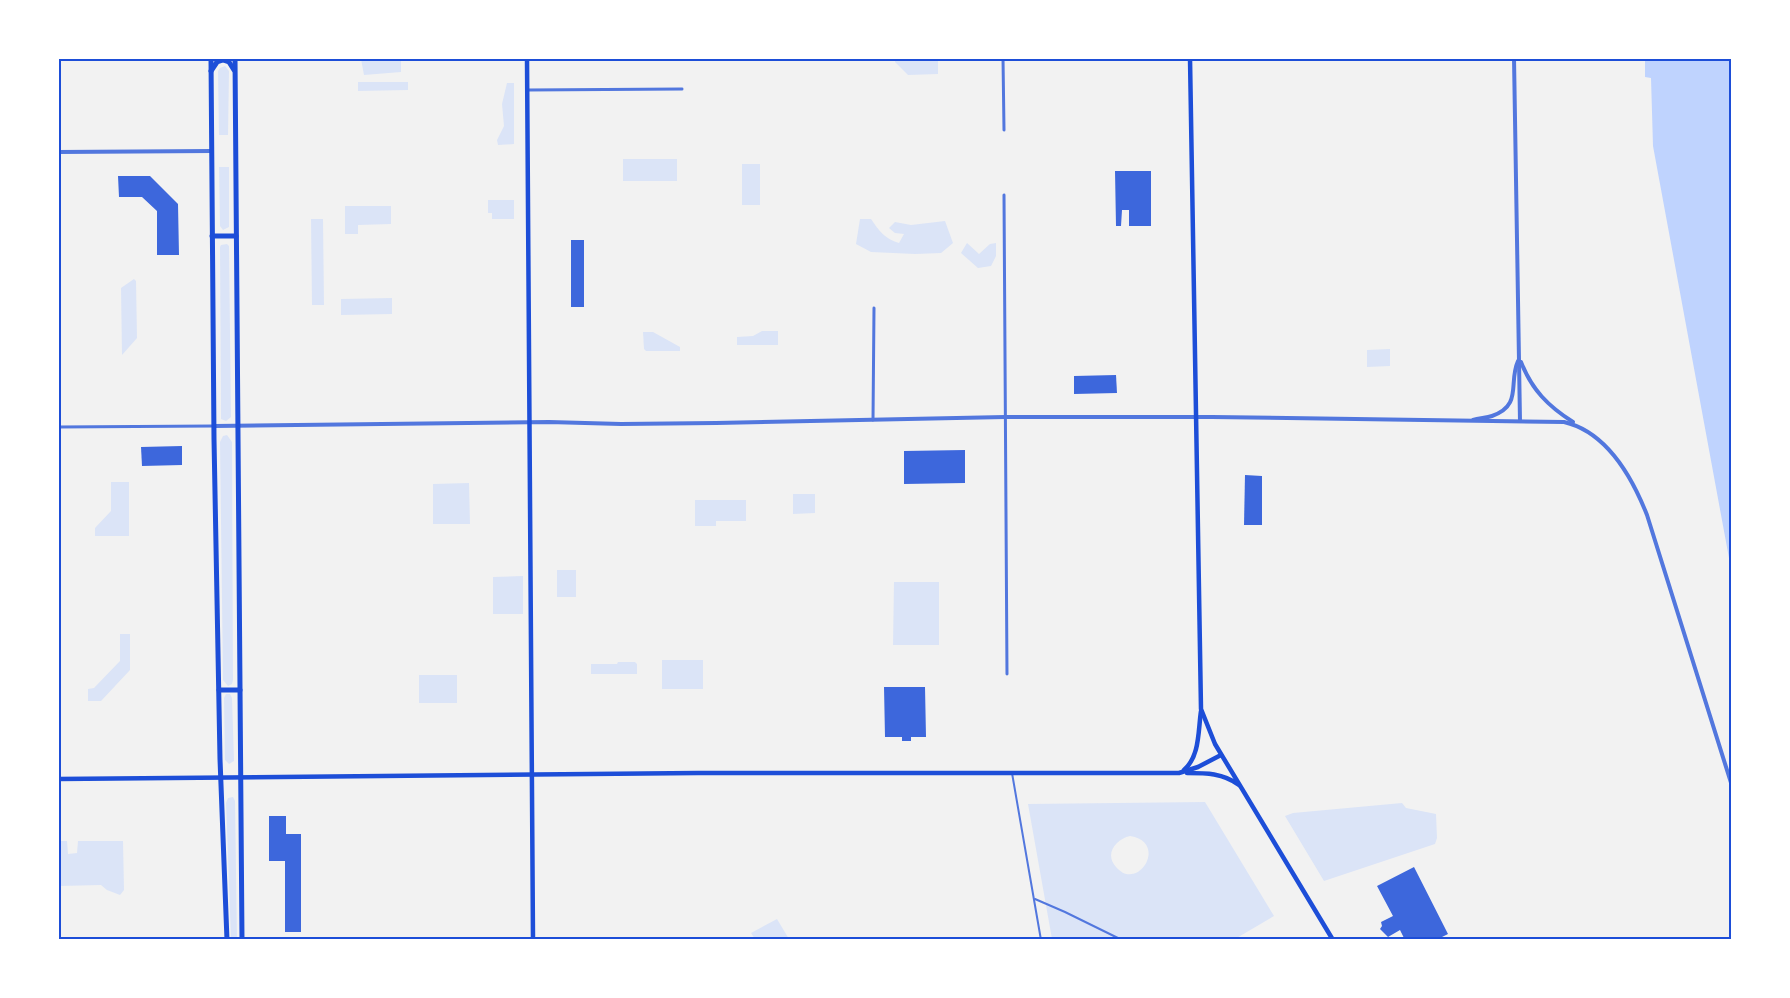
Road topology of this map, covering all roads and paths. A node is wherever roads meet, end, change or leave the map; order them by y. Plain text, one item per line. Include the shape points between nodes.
1 (211, 58) edge
2 (235, 58) edge
3 (527, 58) edge
4 (1003, 58) edge
5 (1190, 58) edge
6 (1514, 58) edge
7 (235, 71) junction
8 (211, 72) junction
9 (682, 89) dead end
10 (528, 90) junction
11 (1004, 130) dead end
12 (212, 151) junction
13 (58, 152) edge
14 (1004, 195) dead end
15 (212, 236) junction
16 (236, 236) junction
17 (874, 308) dead end
18 (1519, 358) junction
19 (1005, 417) junction
20 (1196, 417) junction
21 (873, 421) junction
22 (1466, 421) junction
23 (1520, 421) junction
24 (531, 422) junction
25 (214, 426) junction
26 (238, 426) junction
27 (58, 427) edge
28 (1581, 427) junction
29 (1007, 674) dead end
30 (219, 690) junction
31 (240, 690) junction
32 (1201, 709) junction
33 (1221, 755) junction
34 (1012, 773) junction
35 (1179, 773) junction
36 (531, 774) junction
37 (221, 777) junction
38 (58, 778) edge
39 (242, 778) junction
40 (1731, 786) edge
41 (1243, 788) junction
42 (1034, 899) junction
43 (227, 939) edge
44 (242, 939) edge
45 (533, 939) edge
46 (1041, 939) edge
47 (1122, 939) edge
48 (1334, 939) edge

1 - 8 main road
2 - 7 main road
3 - 10 main road
4 - 11 street
5 - 20 main road
6 - 18 street
7 - 8 main road via 223,60
7 - 16 main road
8 - 12 main road
9 - 10 street
10 - 24 main road
12 - 13 street
12 - 15 main road
14 - 19 street
15 - 16 main road
15 - 25 main road
16 - 26 main road
17 - 21 street
18 - 22 street via 1509,406 1492,416
18 - 23 street
18 - 28 street via 1541,398
19 - 20 street
19 - 21 street
19 - 29 street
20 - 22 street
20 - 32 main road
21 - 24 street
22 - 23 street
23 - 28 street via 1564,422
24 - 26 street
24 - 36 main road
25 - 26 street
25 - 27 street
25 - 30 main road
26 - 31 main road
28 - 40 street via 1610,452 1642,502
30 - 31 main road
30 - 37 main road
31 - 39 main road
32 - 33 main road
32 - 35 main road via 1195,755
33 - 35 main road
33 - 41 main road
34 - 35 main road
34 - 36 main road
34 - 42 street
35 - 41 main road via 1216,774
36 - 39 main road
36 - 45 main road
37 - 38 main road
37 - 39 main road
37 - 43 main road
39 - 44 main road
41 - 48 main road
42 - 46 street
42 - 47 street

